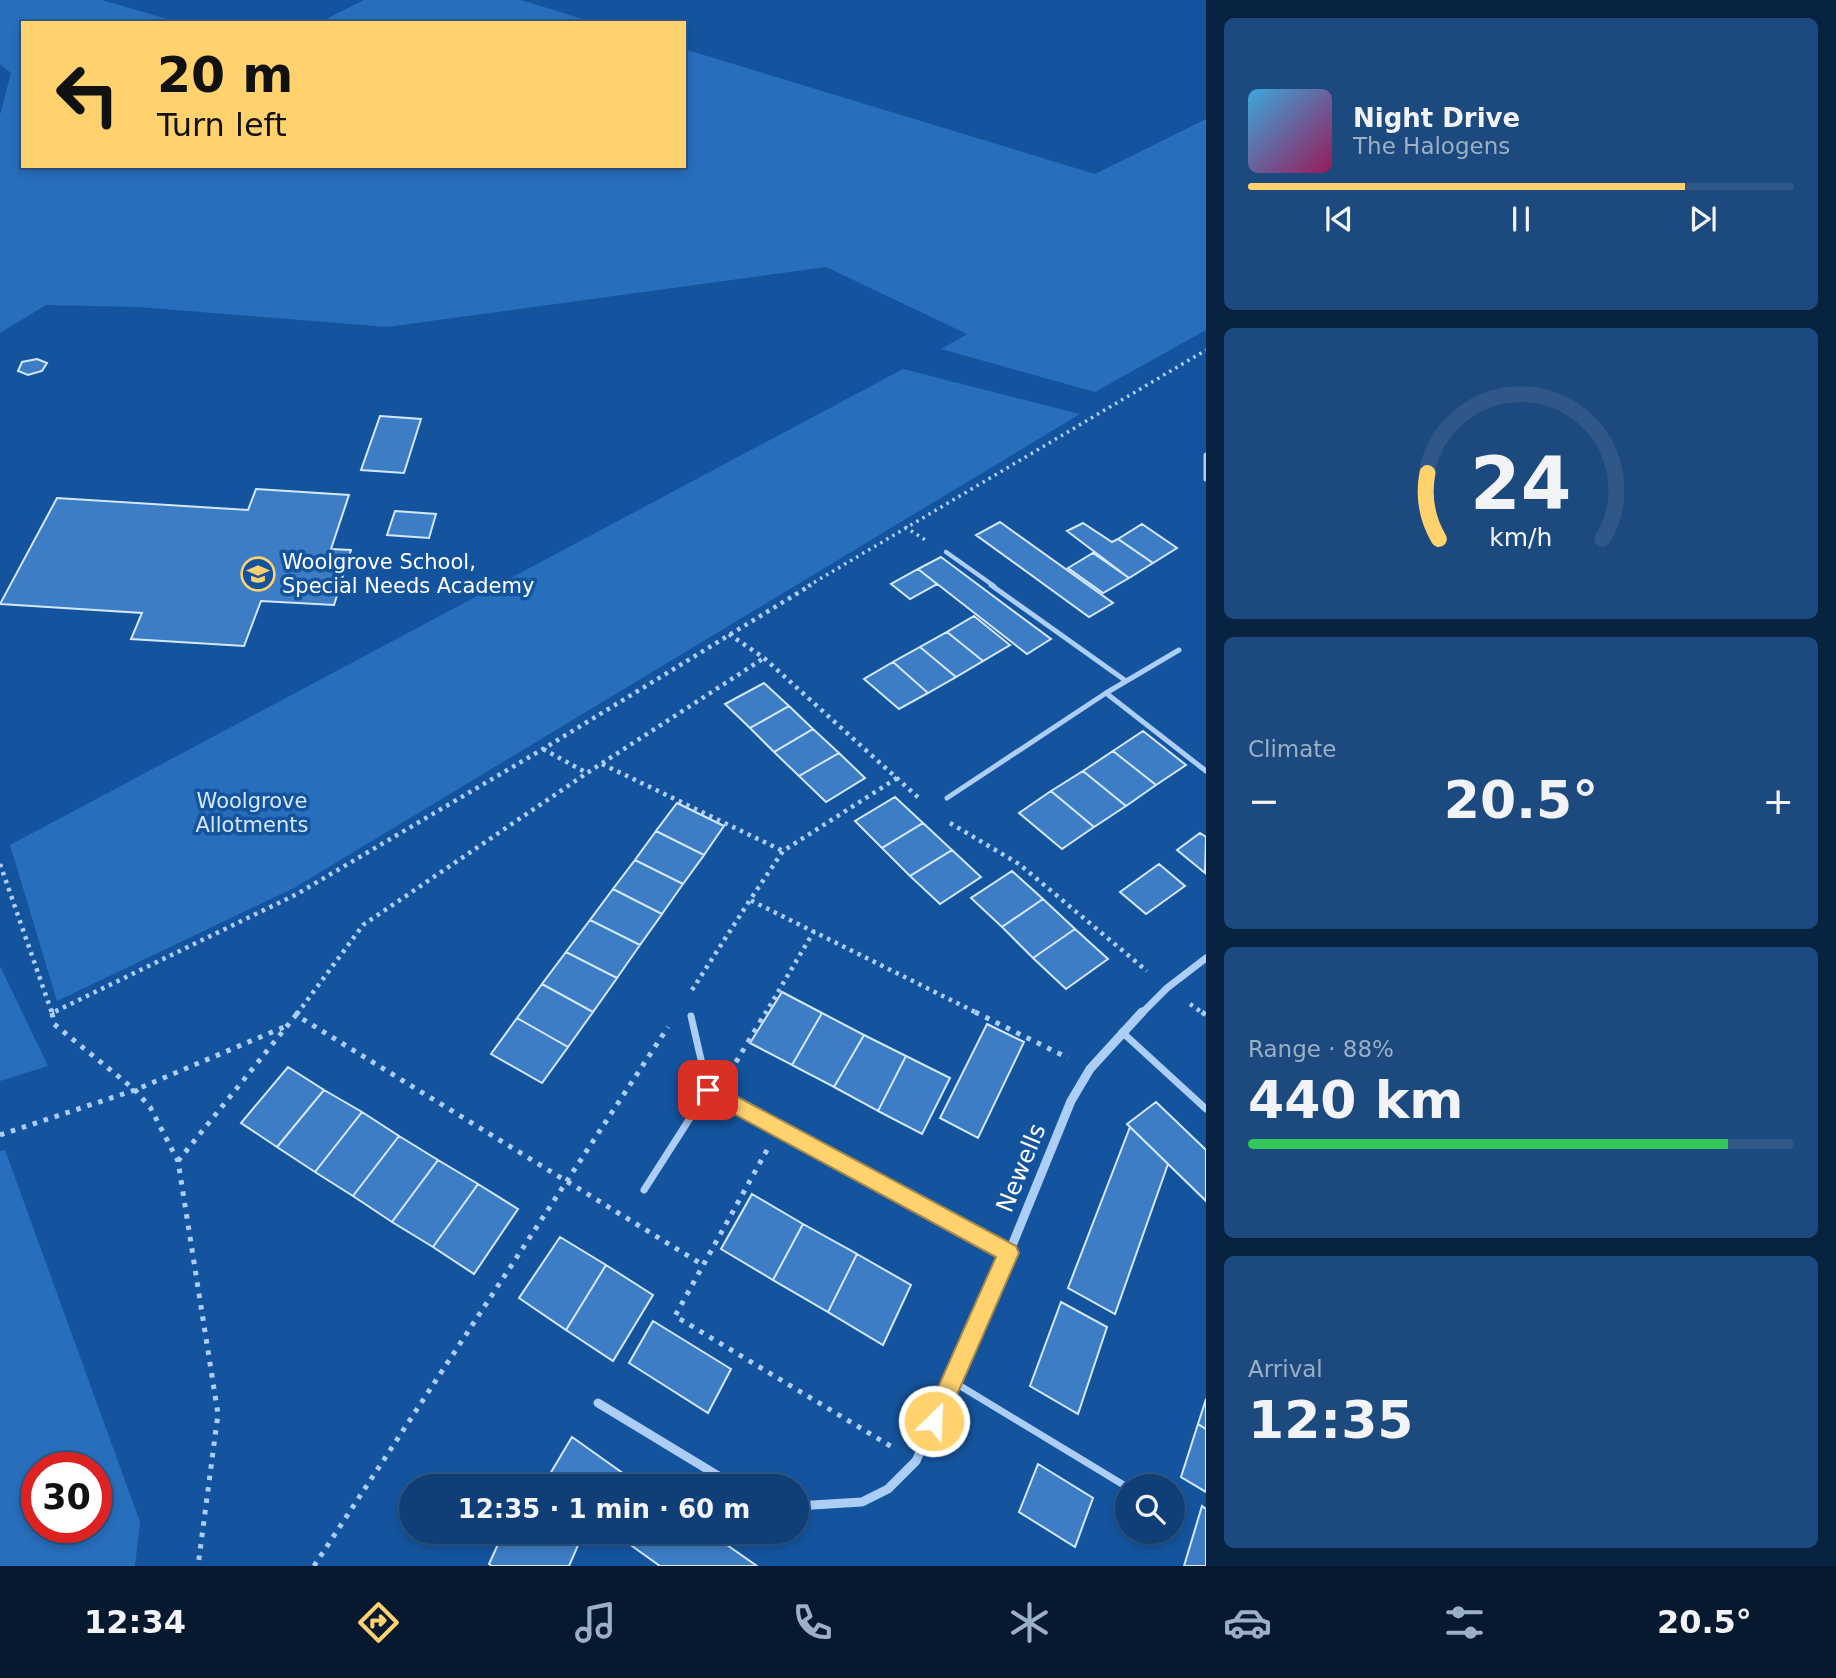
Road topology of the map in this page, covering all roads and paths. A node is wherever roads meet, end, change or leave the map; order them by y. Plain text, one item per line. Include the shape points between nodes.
1 (1206, 350) edge
2 (1206, 455) edge
3 (1206, 479) edge
4 (946, 552) dead end
5 (1179, 650) dead end
6 (764, 659) dead end
7 (1126, 681) junction
8 (1106, 693) junction
9 (543, 748) junction
10 (602, 764) junction
11 (1206, 771) edge
12 (587, 774) junction
13 (897, 778) dead end
14 (947, 798) dead end
15 (783, 851) junction
16 (0, 864) edge
17 (750, 900) junction
18 (814, 931) junction
19 (1206, 958) edge
20 (684, 1001) dead end
21 (52, 1013) junction
22 (296, 1015) junction
23 (691, 1016) dead end
24 (670, 1024) dead end
25 (284, 1027) junction
26 (1122, 1032) junction
27 (1090, 1069) junction
28 (135, 1090) junction
29 (708, 1090) junction
30 (716, 1095) junction
31 (1206, 1109) edge
32 (779, 1128) junction
33 (0, 1135) edge
34 (178, 1161) junction
35 (567, 1182) junction
36 (644, 1189) dead end
37 (1009, 1253) junction
38 (703, 1265) junction
39 (953, 1381) junction
40 (598, 1404) dead end
41 (916, 1461) junction
42 (715, 1474) edge
43 (1115, 1480) edge
44 (809, 1505) edge
45 (198, 1566) edge
46 (314, 1566) edge

1 - 9 path
2 - 3 street
4 - 7 lane
5 - 7 lane
6 - 10 path
7 - 8 lane
8 - 11 lane
8 - 14 lane
9 - 12 path
9 - 21 path via 297,894
10 - 12 path
10 - 15 path
12 - 22 path via 363,925
13 - 15 path
15 - 17 path
16 - 21 path
17 - 18 path
17 - 20 path
18 - 27 path
18 - 30 path
19 - 26 street, Newells
21 - 28 path via 54,1024
22 - 25 path
22 - 35 path
23 - 29 lane
24 - 35 path
25 - 28 path
25 - 34 path
26 - 27 street, Newells
26 - 31 lane
27 - 37 street, Newells via 1071,1101
28 - 33 path
28 - 34 path via 150,1107
29 - 30 lane
29 - 36 lane
30 - 32 lane
32 - 37 lane
32 - 38 path
34 - 45 path via 218,1414
35 - 38 path
35 - 46 path
37 - 39 street, Newells
38 - 41 path via 675,1316
39 - 41 street, Newells
39 - 43 lane
40 - 42 street
41 - 44 street, Newells via 888,1489 862,1502

